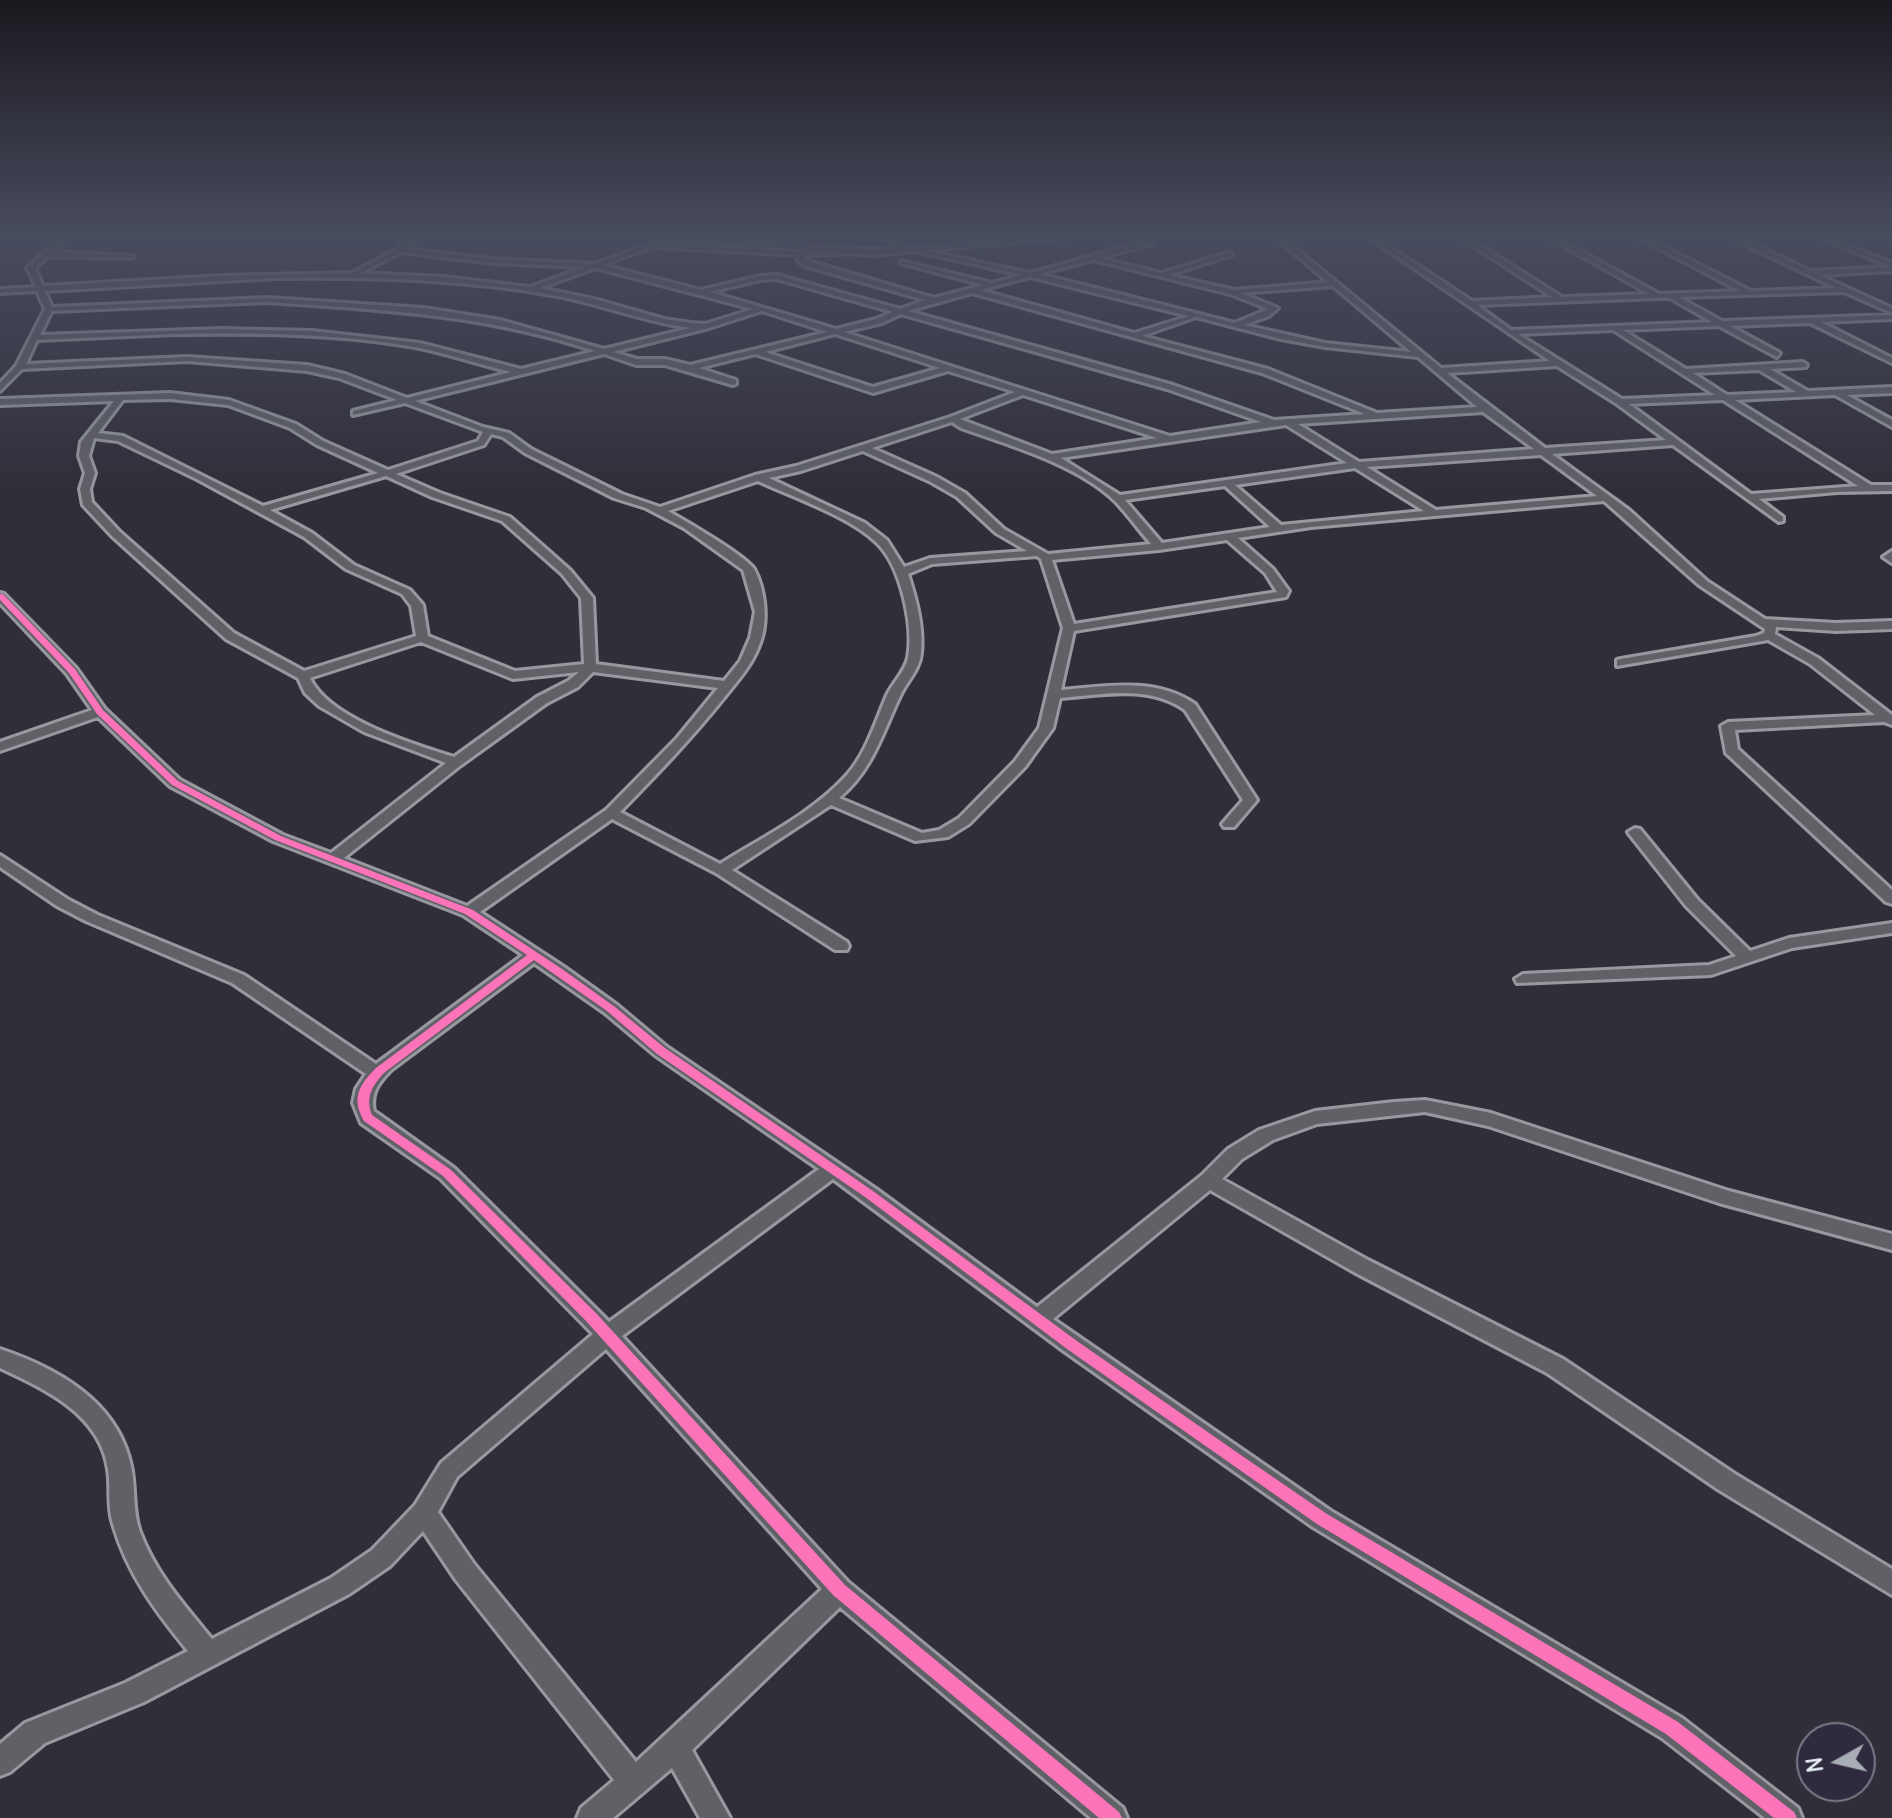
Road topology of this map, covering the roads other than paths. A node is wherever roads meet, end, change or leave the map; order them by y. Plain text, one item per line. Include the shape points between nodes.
1 (42, 323) edge
2 (503, 323) edge
3 (660, 323) edge
4 (716, 323) edge
5 (801, 323) edge
6 (870, 323) edge
7 (945, 323) edge
8 (1088, 323) edge
9 (1173, 323) edge
10 (1221, 323) edge
11 (1242, 323) edge
12 (1383, 323) edge
13 (1497, 323) edge
14 (1719, 323) junction
15 (1726, 323) edge
16 (1816, 323) edge
17 (706, 326) junction
18 (1234, 326) junction
19 (1614, 328) junction
20 (1509, 332) junction
21 (831, 333) junction
22 (1134, 336) junction
23 (34, 338) junction
24 (606, 351) junction
25 (755, 351) junction
26 (1419, 355) junction
27 (1777, 355) dead end
28 (1892, 361) edge
29 (1560, 363) junction
30 (1803, 365) dead end
31 (20, 367) junction
32 (949, 367) junction
33 (1760, 367) junction
34 (690, 368) junction
35 (518, 371) junction
36 (1439, 371) junction
37 (1687, 371) junction
38 (733, 382) dead end
39 (0, 388) edge
40 (1892, 390) edge
41 (1025, 391) junction
42 (1835, 392) junction
43 (1807, 394) junction
44 (121, 397) junction
45 (1728, 397) junction
46 (408, 399) junction
47 (0, 402) edge
48 (1620, 402) junction
49 (1485, 409) junction
50 (356, 413) dead end
51 (1375, 415) junction
52 (953, 419) junction
53 (1288, 422) junction
54 (1273, 423) junction
55 (1892, 424) edge
56 (488, 432) junction
57 (91, 435) junction
58 (1170, 439) junction
59 (1675, 442) junction
60 (862, 447) junction
61 (1542, 451) junction
62 (1051, 457) junction
63 (1355, 465) junction
64 (389, 473) junction
65 (759, 477) junction
66 (1226, 482) junction
67 (1867, 487) junction
68 (1892, 488) edge
69 (1749, 497) junction
70 (1118, 498) junction
71 (1607, 498) junction
72 (264, 509) junction
73 (659, 511) junction
74 (1434, 513) junction
75 (1779, 519) dead end
76 (1278, 528) junction
77 (1228, 535) junction
78 (1159, 547) junction
79 (1043, 555) junction
80 (902, 572) junction
81 (0, 596) edge
82 (1760, 622) junction
83 (1892, 625) edge
84 (1069, 628) junction
85 (1769, 635) junction
86 (422, 638) junction
87 (1621, 663) dead end
88 (590, 668) junction
89 (303, 676) junction
90 (729, 686) junction
91 (1056, 694) junction
92 (100, 712) junction
93 (1889, 720) edge
94 (0, 747) edge
95 (456, 762) junction
96 (829, 799) junction
97 (611, 813) junction
98 (1229, 824) dead end
99 (1635, 832) dead end
100 (335, 858) junction
101 (0, 860) edge
102 (721, 870) junction
103 (1892, 899) edge
104 (469, 912) junction
105 (1892, 928) edge
106 (841, 946) dead end
107 (533, 956) junction
108 (1746, 956) junction
109 (1523, 979) dead end
110 (377, 1073) junction
111 (833, 1169) junction
112 (1209, 1180) junction
113 (1892, 1242) edge
114 (1038, 1318) junction
115 (608, 1334) junction
116 (0, 1358) edge
117 (424, 1513) junction
118 (1892, 1583) edge
119 (839, 1590) junction
120 (207, 1653) junction
121 (12, 1742) edge
122 (675, 1747) junction
123 (0, 1762) edge
124 (633, 1781) junction
125 (591, 1818) edge
126 (716, 1818) edge
127 (1113, 1818) edge
128 (1788, 1818) edge

1 - 23 street
2 - 24 street
3 - 17 street
4 - 17 street
5 - 21 street
6 - 21 street
7 - 54 street via 1170,387
8 - 22 street
9 - 22 street
10 - 18 street
11 - 18 street
12 - 26 street
13 - 20 street
14 - 15 street
14 - 19 street
14 - 27 street
16 - 28 street
17 - 24 street
18 - 26 street via 1325,345
19 - 20 street
19 - 37 street
20 - 29 street
21 - 25 street
21 - 32 street
22 - 51 street via 1265,371
23 - 31 street
23 - 35 street via 276,329 403,343
24 - 34 street via 636,362
24 - 35 street
25 - 32 street via 873,390
25 - 34 street
26 - 36 street
29 - 36 street
29 - 48 street
30 - 33 street
31 - 39 street
31 - 46 street via 226,360 307,368
32 - 41 street
33 - 37 street
33 - 43 street
34 - 38 street
35 - 46 street
36 - 49 street
37 - 45 street
40 - 42 street
41 - 52 street
41 - 58 street
42 - 43 street
42 - 55 street
43 - 45 street
44 - 47 street
44 - 57 street
44 - 64 street via 170,396 246,407
45 - 48 street
45 - 67 street
46 - 50 street
46 - 56 street
48 - 59 street
49 - 51 street
49 - 61 street
51 - 53 street
52 - 60 street
52 - 62 street
53 - 54 street
53 - 63 street
54 - 58 street
56 - 64 street via 468,449
56 - 73 street via 511,437 528,451 618,496
57 - 72 street via 120,438
57 - 89 street via 84,450 90,473 87,503 230,636
58 - 62 street
59 - 61 street
59 - 69 street
60 - 65 street
60 - 79 street via 961,495 1000,531
61 - 63 street
61 - 71 street
62 - 70 street
63 - 66 street
63 - 74 street
64 - 72 street
64 - 88 street via 506,519 566,572 587,598
65 - 73 street
65 - 80 street via 861,525 883,542
66 - 70 street
66 - 76 street
67 - 68 street
67 - 69 street
69 - 75 street
70 - 78 street
71 - 74 street
71 - 82 street via 1693,576
72 - 86 street via 350,567 406,592 417,605
73 - 90 street via 748,569 761,612 759,625 746,662
74 - 76 street
76 - 77 street
77 - 78 street
77 - 84 street via 1269,571 1282,595
78 - 79 street
79 - 80 street via 930,561
79 - 84 street
80 - 96 street via 915,636 912,665 866,758
81 - 92 street via 72,671
82 - 83 street
82 - 85 street via 1771,628
84 - 91 street
85 - 87 street
85 - 93 street via 1814,661
86 - 88 street via 513,675
86 - 89 street
88 - 90 street
88 - 95 street
89 - 95 street via 314,697 333,711
90 - 97 street
91 - 96 street via 1046,728 1026,756 964,821 943,834 920,838
91 - 98 street via 1160,691 1182,700 1250,800
92 - 94 street
92 - 100 street via 175,783 278,838
93 - 103 street via 1728,726 1731,750
95 - 100 street
96 - 102 street
97 - 102 street
97 - 104 street
99 - 108 street via 1692,903
100 - 104 street
101 - 110 street via 92,918 238,979
102 - 106 street
104 - 107 street
105 - 108 street via 1789,943
107 - 110 street
107 - 111 street
108 - 109 street via 1711,970
110 - 115 street via 363,1095 362,1110 368,1118 447,1173
111 - 114 street
111 - 115 street
112 - 113 street via 1235,1154 1266,1135 1315,1118 1425,1106 1491,1120 1726,1198
112 - 114 street
112 - 118 street via 1555,1366 1727,1482
114 - 128 street via 1322,1519 1672,1728
115 - 117 street via 449,1470
115 - 119 street
116 - 120 street via 61,1386 93,1411 112,1441 123,1515 138,1558
117 - 120 street via 381,1558 340,1586
117 - 124 street
119 - 122 street
119 - 127 street
120 - 121 street via 134,1693
121 - 123 street
122 - 124 street
122 - 126 street
124 - 125 street

